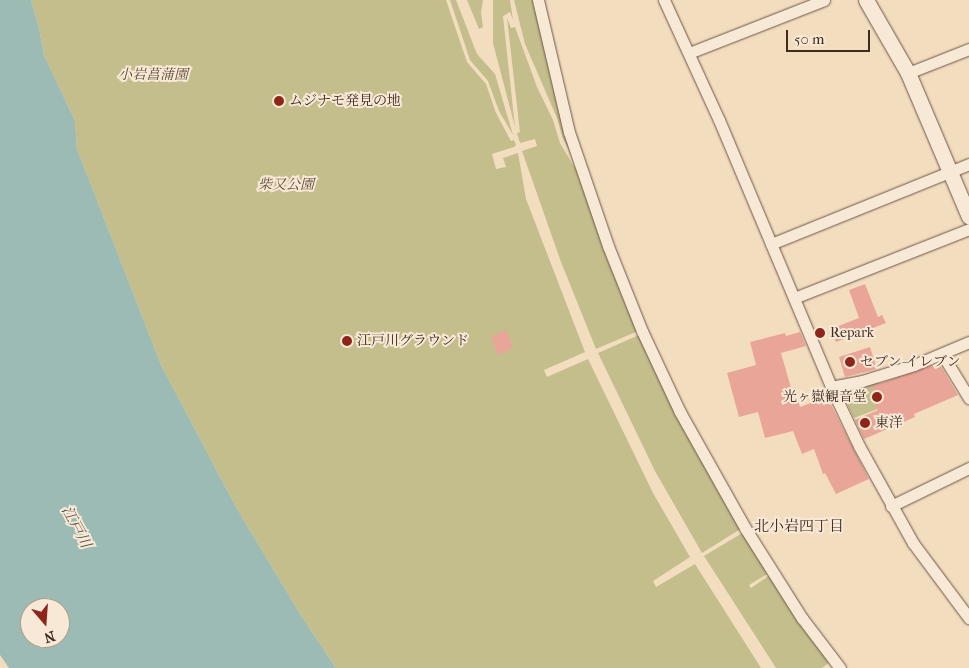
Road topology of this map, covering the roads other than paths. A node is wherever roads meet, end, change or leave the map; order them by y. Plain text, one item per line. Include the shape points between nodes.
1 (538, 0) edge
2 (824, 0) edge
3 (866, 0) edge
4 (668, 1) edge
5 (969, 49) edge
6 (689, 53) junction
7 (908, 73) junction
8 (969, 164) edge
9 (950, 172) junction
10 (969, 217) edge
11 (969, 229) edge
12 (771, 244) junction
13 (794, 298) junction
14 (969, 342) edge
15 (942, 354) junction
16 (831, 387) junction
17 (969, 398) edge
18 (969, 468) edge
19 (891, 506) junction
20 (969, 618) edge
21 (840, 668) edge

1 - 21 street via 569,132 608,246 645,339 680,412 746,528 802,618
2 - 6 street
3 - 7 street
4 - 6 street
5 - 7 street
6 - 12 street
7 - 9 street
8 - 9 street
9 - 10 street
9 - 12 street
11 - 13 street
12 - 13 street
13 - 16 street
14 - 15 street
15 - 16 street via 862,381
15 - 17 street
16 - 19 street
18 - 19 street
19 - 20 street via 922,556

